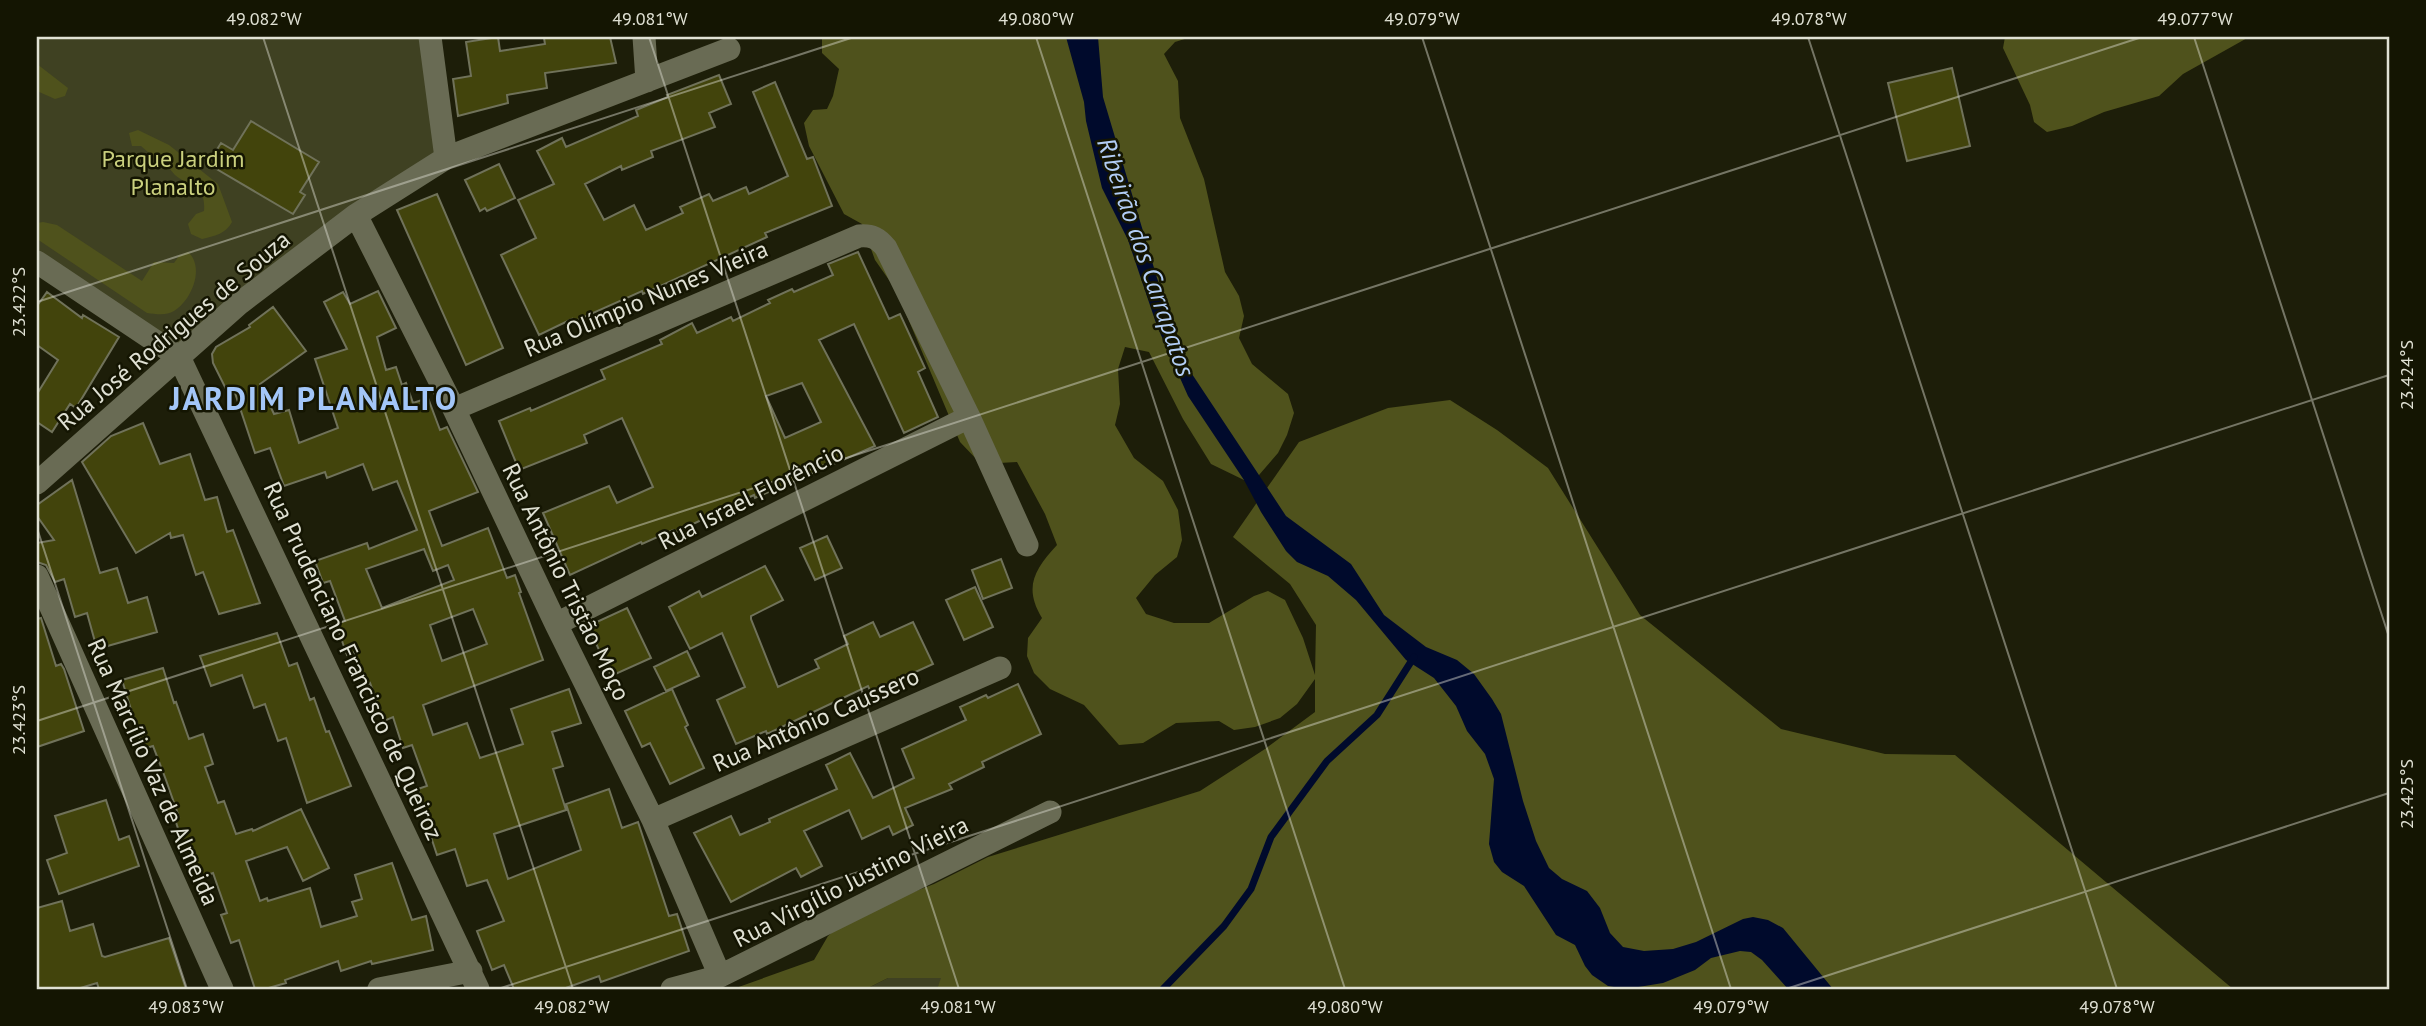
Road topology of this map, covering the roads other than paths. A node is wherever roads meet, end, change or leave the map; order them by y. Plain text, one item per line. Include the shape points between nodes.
1 (430, 37) edge
2 (644, 37) edge
3 (729, 50) dead end
4 (647, 81) junction
5 (446, 158) junction
6 (356, 215) junction
7 (37, 262) edge
8 (179, 356) junction
9 (454, 409) junction
10 (969, 417) junction
11 (37, 483) edge
12 (1027, 545) dead end
13 (37, 576) edge
14 (556, 624) junction
15 (1000, 668) dead end
16 (1050, 811) dead end
17 (653, 820) junction
18 (720, 976) junction
19 (475, 980) edge
20 (222, 989) edge
21 (379, 989) edge
22 (672, 989) edge

1 - 5 street
2 - 4 street
3 - 4 street, Rua José Rodrigues de Souza
4 - 5 street, Rua José Rodrigues de Souza
5 - 6 street, Rua José Rodrigues de Souza
6 - 8 street, Rua José Rodrigues de Souza
6 - 9 street, Rua Antônio Tristão Moço
7 - 8 street
8 - 11 street, Rua José Rodrigues de Souza
8 - 19 street, Rua Prudenciano Francisco de Queiroz
9 - 10 street, Rua Olímpio Nunes Vieira via 859,236 869,236 886,248
9 - 14 street, Rua Antônio Tristão Moço
10 - 12 street
10 - 14 street, Rua Israel Florêncio
13 - 20 street, Rua Marcílio Vaz de Almeida
14 - 17 street, Rua Antônio Tristão Moço
15 - 17 street, Rua Antônio Caussero
16 - 18 street, Rua Virgílio Justino Vieira
17 - 18 street, Rua Antônio Tristão Moço
18 - 22 street, Rua Virgílio Justino Vieira
19 - 21 street

